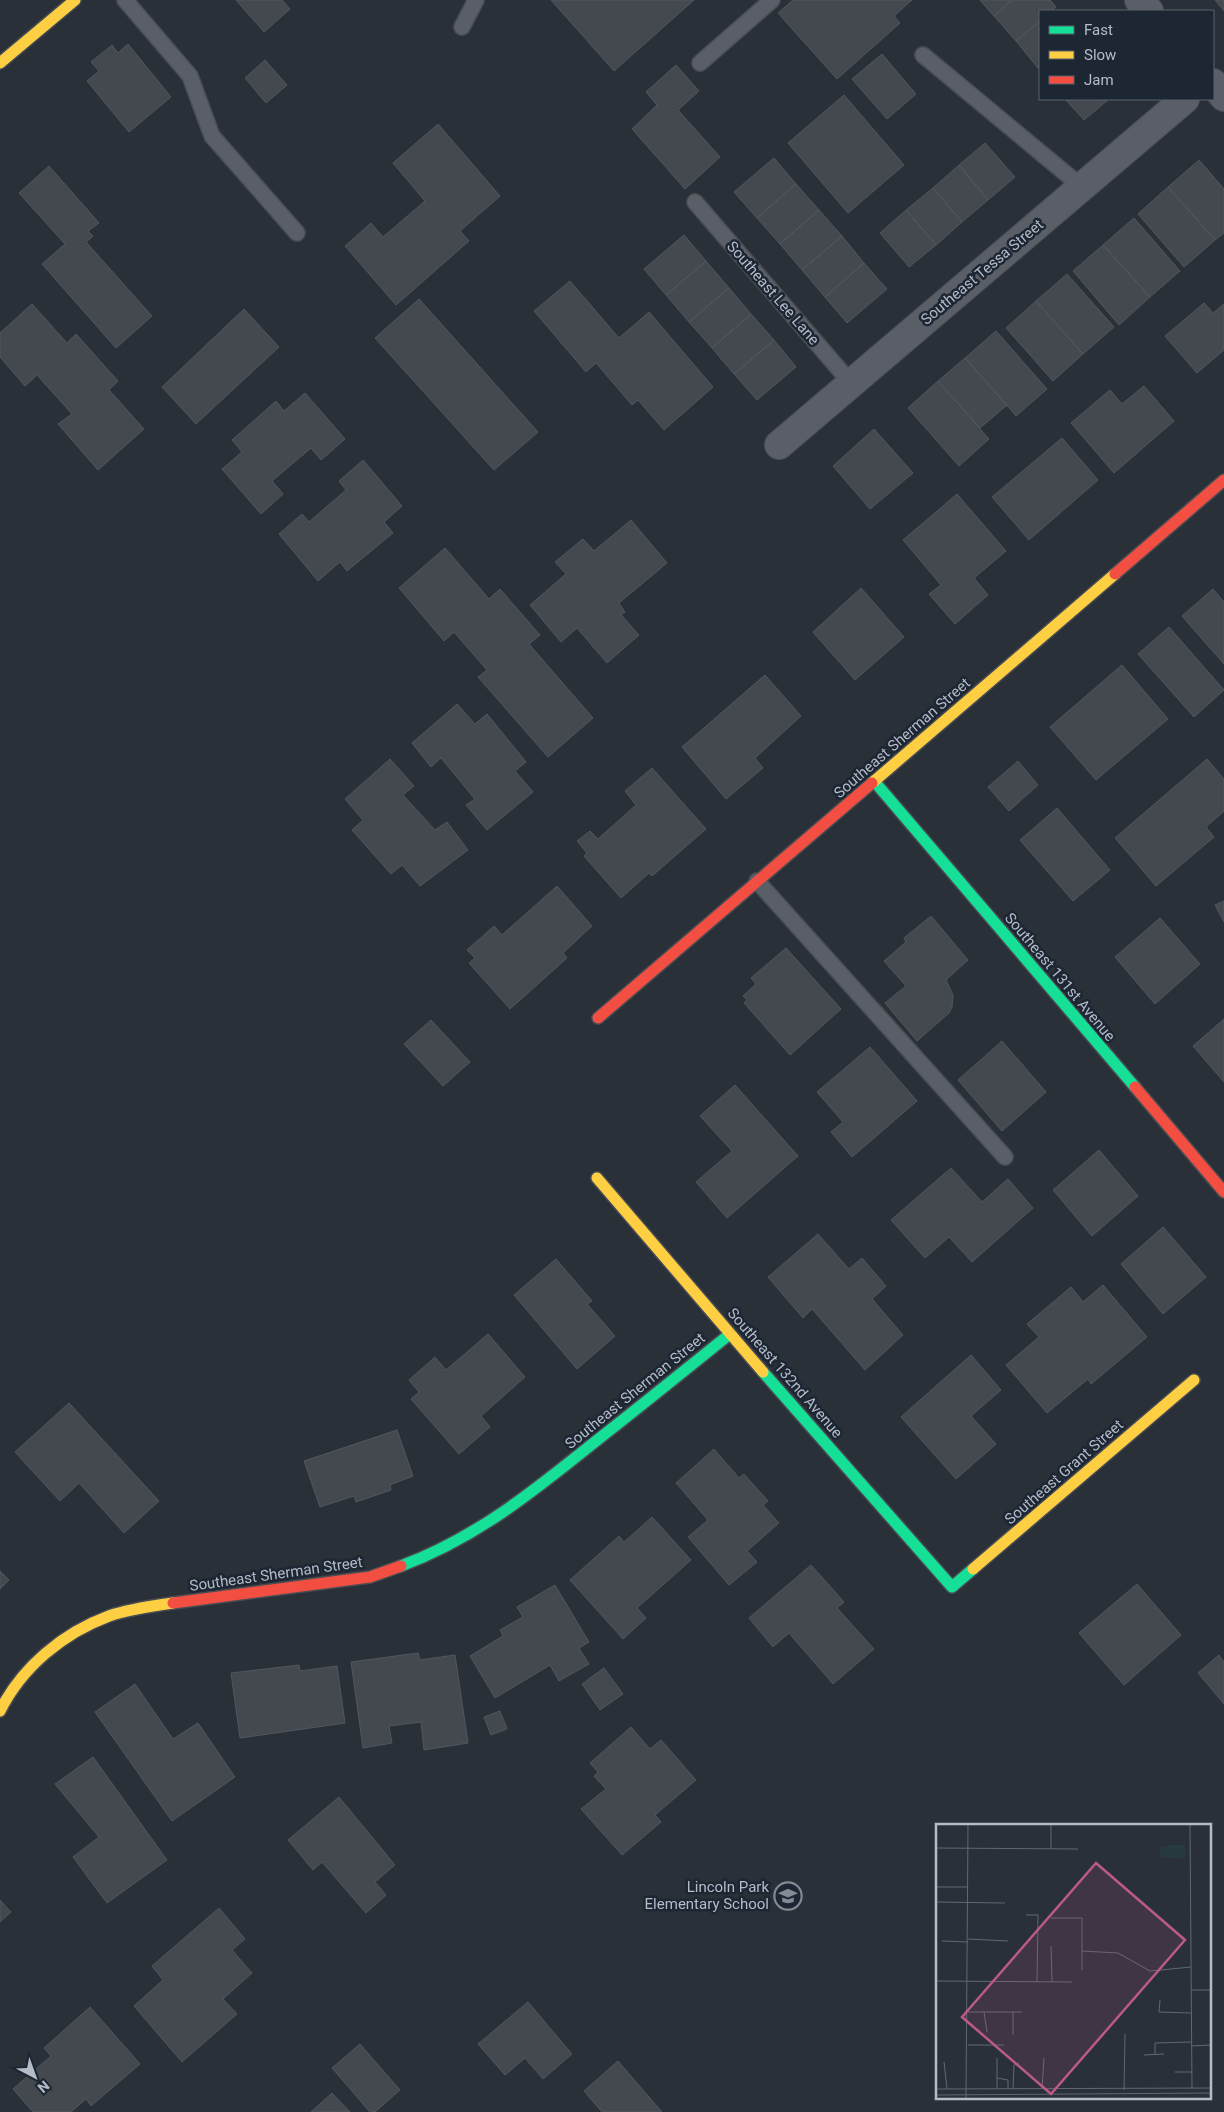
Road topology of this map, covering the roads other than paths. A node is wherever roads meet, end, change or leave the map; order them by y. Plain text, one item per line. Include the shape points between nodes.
1 (75, 0) edge
2 (125, 0) edge
3 (476, 0) edge
4 (772, 0) edge
5 (1139, 0) edge
6 (1148, 10) edge
7 (462, 27) dead end
8 (922, 55) dead end
9 (0, 62) edge
10 (700, 63) dead end
11 (1214, 85) edge
12 (1224, 96) edge
13 (1184, 100) edge
14 (1082, 187) junction
15 (695, 202) dead end
16 (297, 233) dead end
17 (851, 383) junction
18 (779, 445) dead end
19 (1224, 480) edge
20 (874, 781) junction
21 (757, 881) junction
22 (598, 1018) dead end
23 (1005, 1157) dead end
24 (597, 1178) dead end
25 (1224, 1192) edge
26 (730, 1334) junction
27 (1194, 1380) dead end
28 (952, 1587) joint
29 (0, 1711) edge

1 - 9 street
2 - 16 lane via 190,76 212,136
3 - 7 lane
4 - 10 lane
5 - 6 street
8 - 14 lane
11 - 12 street
13 - 14 street, Southeast Tessa Street
14 - 17 street, Southeast Tessa Street
15 - 17 lane, Southeast Lee Lane
17 - 18 street, Southeast Tessa Street
19 - 20 street, Southeast Sherman Street
20 - 21 street, Southeast Sherman Street
20 - 25 street, Southeast 131st Avenue
21 - 22 street, Southeast Sherman Street
21 - 23 lane
24 - 26 street, Southeast 132nd Avenue
26 - 28 street, Southeast 132nd Avenue
26 - 29 street, Southeast Sherman Street via 534,1491 435,1553 370,1577 153,1606 110,1616 69,1635 34,1663
27 - 28 street, Southeast Grant Street

